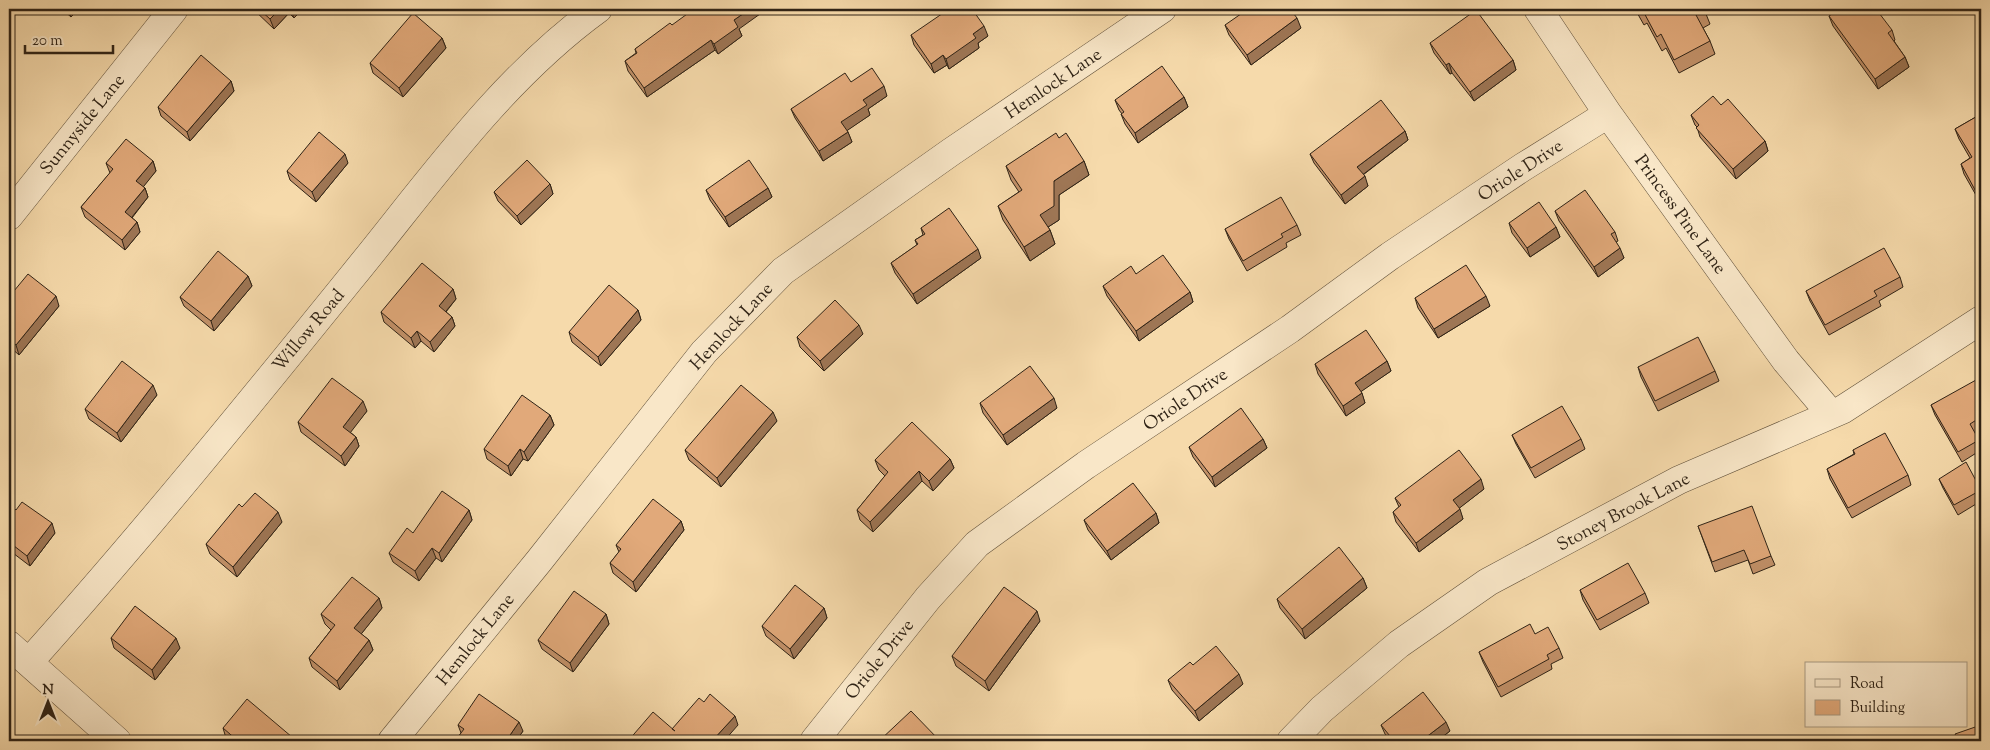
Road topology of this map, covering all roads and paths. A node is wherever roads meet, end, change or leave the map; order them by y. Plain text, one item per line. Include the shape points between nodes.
1 (174, 9) edge
2 (598, 9) edge
3 (1162, 9) edge
4 (1538, 9) edge
5 (1608, 114) junction
6 (9, 216) edge
7 (1981, 320) edge
8 (1831, 414) junction
9 (19, 654) edge
10 (117, 741) edge
11 (392, 741) edge
12 (814, 741) edge
13 (1291, 741) edge

1 - 6 street, Sunnyside Lane
2 - 9 street, Willow Road via 542,54 497,99 343,289
3 - 11 street, Hemlock Lane via 959,146 783,271 704,352
4 - 5 street, Princess Pine Lane
5 - 8 street, Princess Pine Lane via 1786,361
5 - 12 street, Oriole Drive via 1390,256 1290,329 1086,465 977,544 928,598
7 - 8 street, Stoney Brook Lane
8 - 13 street, Stoney Brook Lane via 1679,480 1488,582 1399,644 1322,709
9 - 10 street

